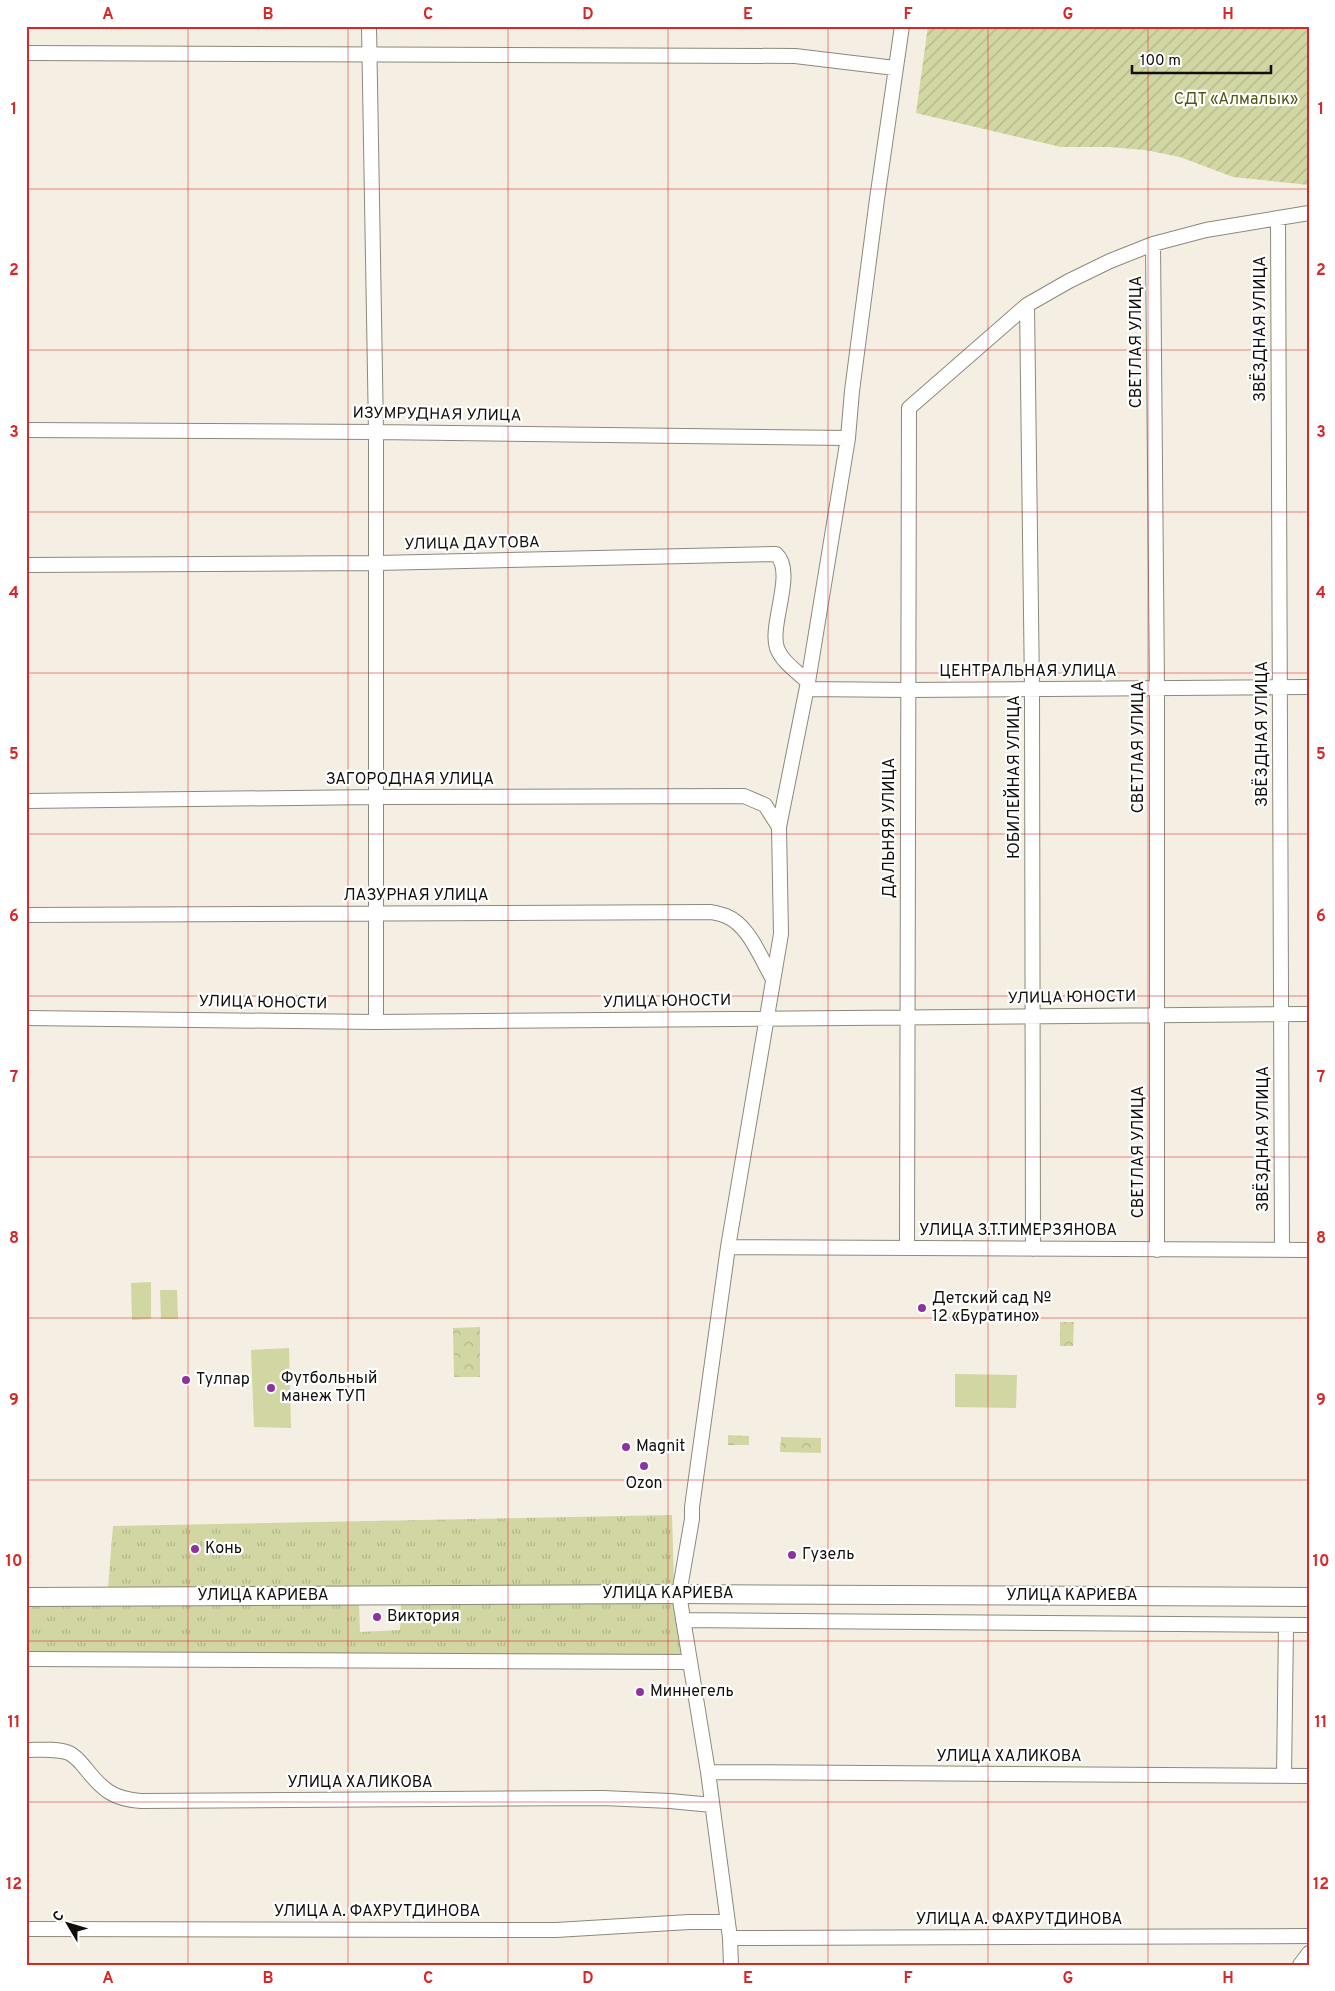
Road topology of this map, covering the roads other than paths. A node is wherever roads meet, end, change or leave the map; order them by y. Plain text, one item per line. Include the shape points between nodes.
1 (369, 26) edge
2 (902, 26) edge
3 (26, 53) edge
4 (369, 55) junction
5 (895, 68) junction
6 (1309, 213) edge
7 (1278, 218) junction
8 (1153, 244) junction
9 (1027, 305) junction
10 (26, 430) edge
11 (376, 432) junction
12 (848, 438) junction
13 (377, 563) junction
14 (26, 565) edge
15 (808, 685) junction
16 (1280, 687) junction
17 (1309, 687) edge
18 (1157, 689) junction
19 (908, 690) junction
20 (1032, 690) junction
21 (376, 797) junction
22 (26, 801) edge
23 (779, 827) junction
24 (376, 914) junction
25 (26, 915) edge
26 (773, 979) junction
27 (1282, 1014) junction
28 (1309, 1014) edge
29 (1156, 1015) junction
30 (1032, 1016) junction
31 (26, 1018) edge
32 (766, 1018) junction
33 (906, 1018) junction
34 (376, 1022) junction
35 (728, 1248) junction
36 (907, 1248) junction
37 (1033, 1249) junction
38 (1157, 1250) junction
39 (1282, 1250) junction
40 (1309, 1250) edge
41 (678, 1594) junction
42 (26, 1597) edge
43 (1309, 1598) edge
44 (683, 1620) junction
45 (1286, 1624) junction
46 (1309, 1625) edge
47 (26, 1659) edge
48 (690, 1662) junction
49 (26, 1750) edge
50 (708, 1772) junction
51 (1284, 1776) junction
52 (1309, 1776) edge
53 (712, 1805) junction
54 (727, 1922) junction
55 (26, 1929) edge
56 (1309, 1936) edge
57 (730, 1938) junction
58 (1309, 1953) edge
59 (731, 1965) edge
60 (1300, 1965) edge

1 - 4 street
2 - 5 street
3 - 4 street
4 - 5 street via 795,56
4 - 11 street
5 - 12 street
6 - 7 street
7 - 8 street via 1206,230
7 - 16 street, ЗВЁЗДНАЯ УЛИЦА
8 - 9 street via 1110,261
8 - 18 street, СВЕТЛАЯ УЛИЦА
9 - 19 street, ДАЛЬНЯЯ УЛИЦА via 909,408
9 - 20 street, ЮБИЛЕЙНАЯ УЛИЦА
10 - 11 street, ИЗУМРУДНАЯ УЛИЦА
11 - 12 street, ИЗУМРУДНАЯ УЛИЦА
11 - 13 street
12 - 15 street
13 - 14 street, УЛИЦА ДАУТОВА
13 - 15 street, УЛИЦА ДАУТОВА via 776,554 784,566 778,650
13 - 21 street
15 - 19 street, ЦЕНТРАЛЬНАЯ УЛИЦА
15 - 23 street
16 - 17 street, ЦЕНТРАЛЬНАЯ УЛИЦА
16 - 18 street, ЦЕНТРАЛЬНАЯ УЛИЦА
16 - 27 street, ЗВЁЗДНАЯ УЛИЦА
18 - 20 street, ЦЕНТРАЛЬНАЯ УЛИЦА
18 - 29 street, СВЕТЛАЯ УЛИЦА
19 - 20 street, ЦЕНТРАЛЬНАЯ УЛИЦА
19 - 33 street, ДАЛЬНЯЯ УЛИЦА
20 - 30 street, ЮБИЛЕЙНАЯ УЛИЦА
21 - 22 street, ЗАГОРОДНАЯ УЛИЦА
21 - 23 street, ЗАГОРОДНАЯ УЛИЦА via 744,796 765,805
21 - 24 street
23 - 26 street via 781,934
24 - 25 street, ЛАЗУРНАЯ УЛИЦА
24 - 26 street, ЛАЗУРНАЯ УЛИЦА via 711,912 727,916 739,924
24 - 34 street
26 - 32 street
27 - 28 street, УЛИЦА ЮНОСТИ
27 - 29 street, УЛИЦА ЮНОСТИ
27 - 39 street, ЗВЁЗДНАЯ УЛИЦА
29 - 30 street, УЛИЦА ЮНОСТИ
29 - 38 street, СВЕТЛАЯ УЛИЦА
30 - 33 street, УЛИЦА ЮНОСТИ
30 - 37 street, ЮБИЛЕЙНАЯ УЛИЦА
31 - 34 street, УЛИЦА ЮНОСТИ
32 - 33 street, УЛИЦА ЮНОСТИ
32 - 34 street, УЛИЦА ЮНОСТИ
32 - 35 street
33 - 36 street, ДАЛЬНЯЯ УЛИЦА
35 - 36 street, УЛИЦА З.Т.ТИМЕРЗЯНОВА
35 - 41 street via 692,1519
36 - 37 street, УЛИЦА З.Т.ТИМЕРЗЯНОВА
37 - 38 street, УЛИЦА З.Т.ТИМЕРЗЯНОВА
38 - 39 street, УЛИЦА З.Т.ТИМЕРЗЯНОВА
39 - 40 street, УЛИЦА З.Т.ТИМЕРЗЯНОВА
41 - 42 main road, УЛИЦА КАРИЕВА
41 - 43 main road, УЛИЦА КАРИЕВА
41 - 44 street
44 - 45 street
44 - 48 street
45 - 46 street
45 - 51 street
47 - 48 street
48 - 50 street
49 - 53 street, УЛИЦА ХАЛИКОВА via 70,1754 114,1796 141,1802 603,1798
50 - 51 street, УЛИЦА ХАЛИКОВА
50 - 53 street
51 - 52 street, УЛИЦА ХАЛИКОВА
53 - 54 street
54 - 55 street, УЛИЦА А. ФАХРУТДИНОВА via 556,1930
54 - 57 street
56 - 57 street, УЛИЦА А. ФАХРУТДИНОВА
57 - 59 street
58 - 60 street

